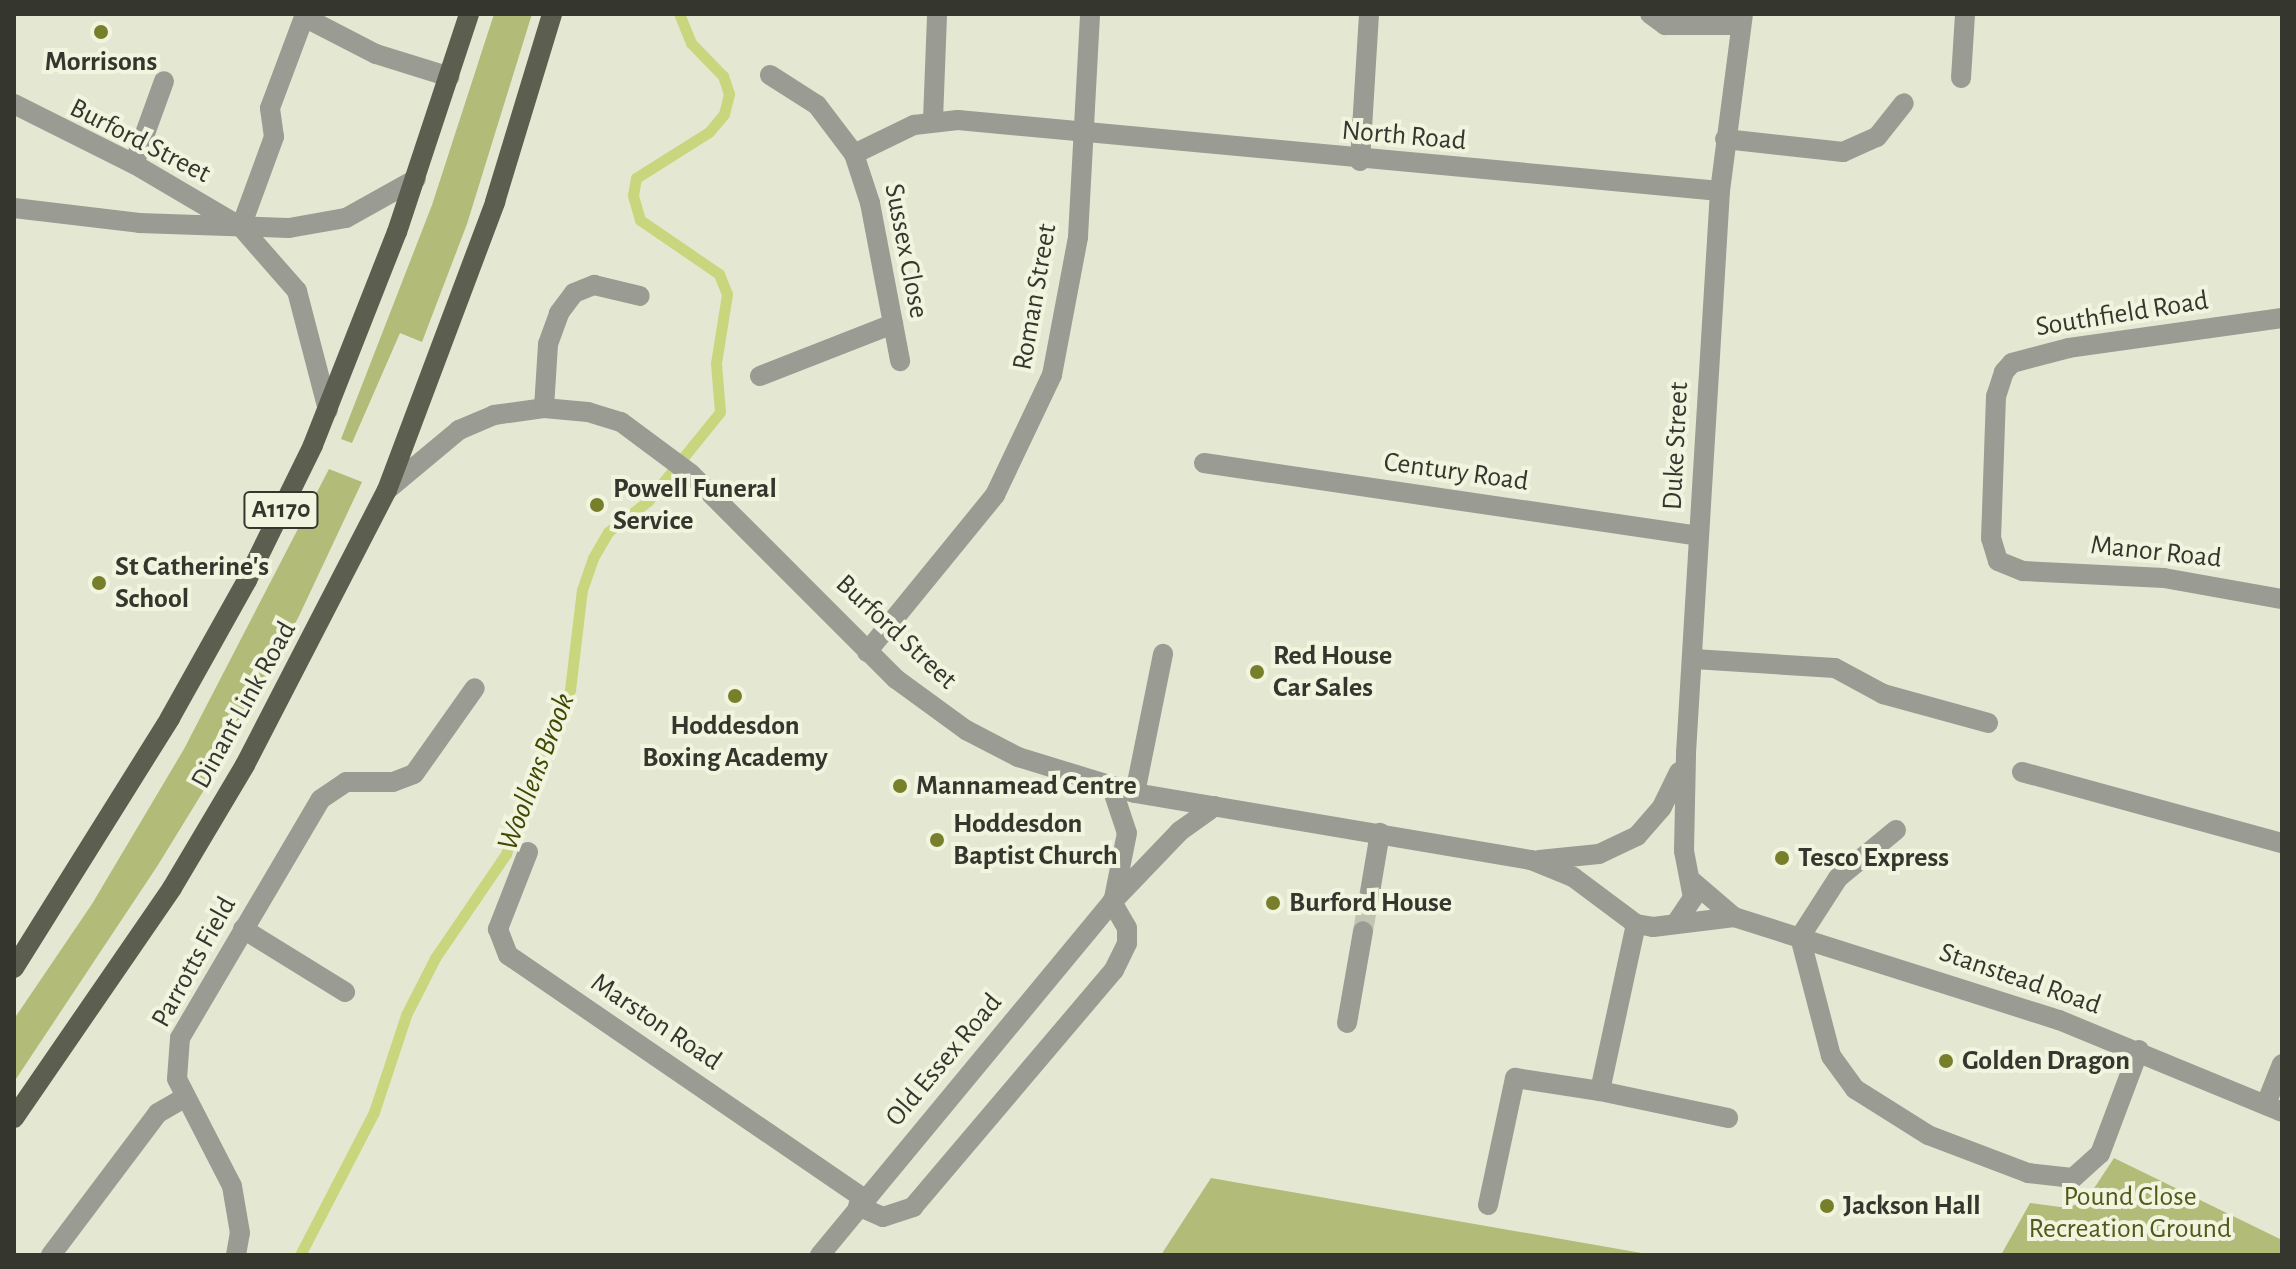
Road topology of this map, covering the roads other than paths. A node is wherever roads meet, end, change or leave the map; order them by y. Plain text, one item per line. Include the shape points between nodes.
1 (469, 14) edge
2 (552, 14) edge
3 (937, 14) edge
4 (1090, 14) edge
5 (1369, 14) edge
6 (1650, 14) edge
7 (1965, 14) edge
8 (1741, 20) edge
9 (770, 75) dead end
10 (450, 77) junction
11 (1961, 78) dead end
12 (164, 81) dead end
13 (1904, 103) dead end
14 (14, 104) edge
15 (933, 120) junction
16 (1083, 135) junction
17 (1725, 139) junction
18 (854, 154) junction
19 (1360, 161) junction
20 (134, 164) junction
21 (416, 179) junction
22 (1720, 191) junction
23 (14, 208) edge
24 (241, 227) junction
25 (640, 296) dead end
26 (2282, 318) edge
27 (893, 324) junction
28 (900, 361) dead end
29 (760, 376) dead end
30 (544, 408) junction
31 (328, 410) junction
32 (1204, 463) dead end
33 (387, 490) junction
34 (1699, 536) junction
35 (2023, 571) joint
36 (2282, 599) edge
37 (867, 652) junction
38 (1163, 654) dead end
39 (1694, 659) junction
40 (475, 688) dead end
41 (1988, 723) dead end
42 (1686, 753) junction
43 (2022, 772) dead end
44 (1112, 788) junction
45 (1135, 793) junction
46 (1215, 806) junction
47 (1896, 830) dead end
48 (1380, 833) junction
49 (2282, 843) edge
50 (528, 852) dead end
51 (1531, 860) junction
52 (1692, 881) junction
53 (1370, 892) tunnel mouth
54 (1112, 902) junction
55 (1734, 917) junction
56 (1676, 923) junction
57 (1636, 924) junction
58 (243, 929) junction
59 (1363, 931) tunnel mouth
60 (1800, 937) junction
61 (14, 968) edge
62 (345, 992) dead end
63 (1347, 1023) dead end
64 (2139, 1050) junction
65 (2282, 1064) edge
66 (1600, 1091) junction
67 (184, 1098) junction
68 (2274, 1108) edge
69 (14, 1118) edge
70 (1728, 1118) dead end
71 (862, 1202) junction
72 (1488, 1205) dead end
73 (51, 1255) edge
74 (236, 1255) edge
75 (820, 1255) edge

1 - 10 main road, Dinant Link Road / A1170
2 - 33 main road, Dinant Link Road via 490,217
3 - 15 street
4 - 16 street, Roman Street
5 - 19 street
6 - 8 street via 1665,25
7 - 11 street
8 - 17 street, Duke Street
9 - 18 street, Sussex Close via 817,105
10 - 21 main road, Dinant Link Road / A1170
10 - 24 street via 376,54 304,17 270,108 274,137
12 - 20 street
13 - 17 street via 1877,137 1843,152
14 - 20 street, Burford Street
15 - 16 street, Sussex Close
15 - 18 street, Sussex Close via 892,132
16 - 19 street, North Road
16 - 37 street, Roman Street via 1070,295 1042,402 978,522
17 - 22 street, Duke Street
18 - 27 street, Sussex Close via 870,203
19 - 22 street, North Road
20 - 24 street, Burford Street
21 - 24 street via 346,218 304,226
21 - 31 main road, Dinant Link Road / A1170
22 - 34 street, Duke Street
23 - 24 street via 139,223
24 - 31 street, Burford Street via 297,291 314,339
25 - 30 street via 594,285 574,293 559,313 548,344
26 - 35 street, Southfield Road via 2069,348 2012,363 1996,396 1991,538 1998,561
27 - 28 street, Sussex Close
27 - 29 street
30 - 33 street, Burford Street via 494,415 459,430
30 - 37 street, Burford Street via 588,412 643,435 691,474
31 - 61 main road, Dinant Link Road / A1170 via 247,580 170,718
32 - 34 street, Century Road
33 - 69 main road, Dinant Link Road via 245,765 172,888
34 - 39 street, Duke Street
35 - 36 street, Manor Road via 2164,578
37 - 44 street, Burford Street via 924,702 989,743 1051,770
38 - 45 street
39 - 41 street via 1835,668 1883,694
39 - 42 street, Duke Street
40 - 58 street, Parrotts Field via 414,774 393,782 346,782 321,799
42 - 51 street, Burford Street via 1662,807 1637,836 1619,848 1575,858
42 - 52 street, Duke Street via 1684,851
43 - 49 street
44 - 45 street, Burford Street
44 - 54 street, Old Essex Road via 1125,821 1127,849
45 - 46 street, Burford Street
46 - 48 street, Burford Street
46 - 54 street, Old Essex Road via 1187,825
47 - 60 street via 1838,878
48 - 51 street, Burford Street
48 - 53 street
50 - 71 street, Marston Road via 498,929 508,955
51 - 57 street, Burford Street via 1573,877
52 - 55 street
52 - 56 street via 1693,898
54 - 71 street, Old Essex Road
54 - 71 street via 1127,928 1127,943 1114,970 913,1207 883,1217
55 - 56 street
55 - 60 street, Stanstead Road
56 - 57 street
57 - 66 street
58 - 62 street
58 - 67 street, Parrotts Field via 180,1038 175,1058
59 - 63 street
60 - 64 street, Stanstead Road
60 - 64 street via 1826,1041 1844,1079 1893,1118 2028,1173 2073,1178 2093,1165
64 - 68 street, Stanstead Road
65 - 68 street
66 - 70 street
66 - 72 street via 1515,1078
67 - 73 street via 158,1113
67 - 74 street, Parrotts Field via 232,1186 240,1233
71 - 75 street, Old Essex Road

